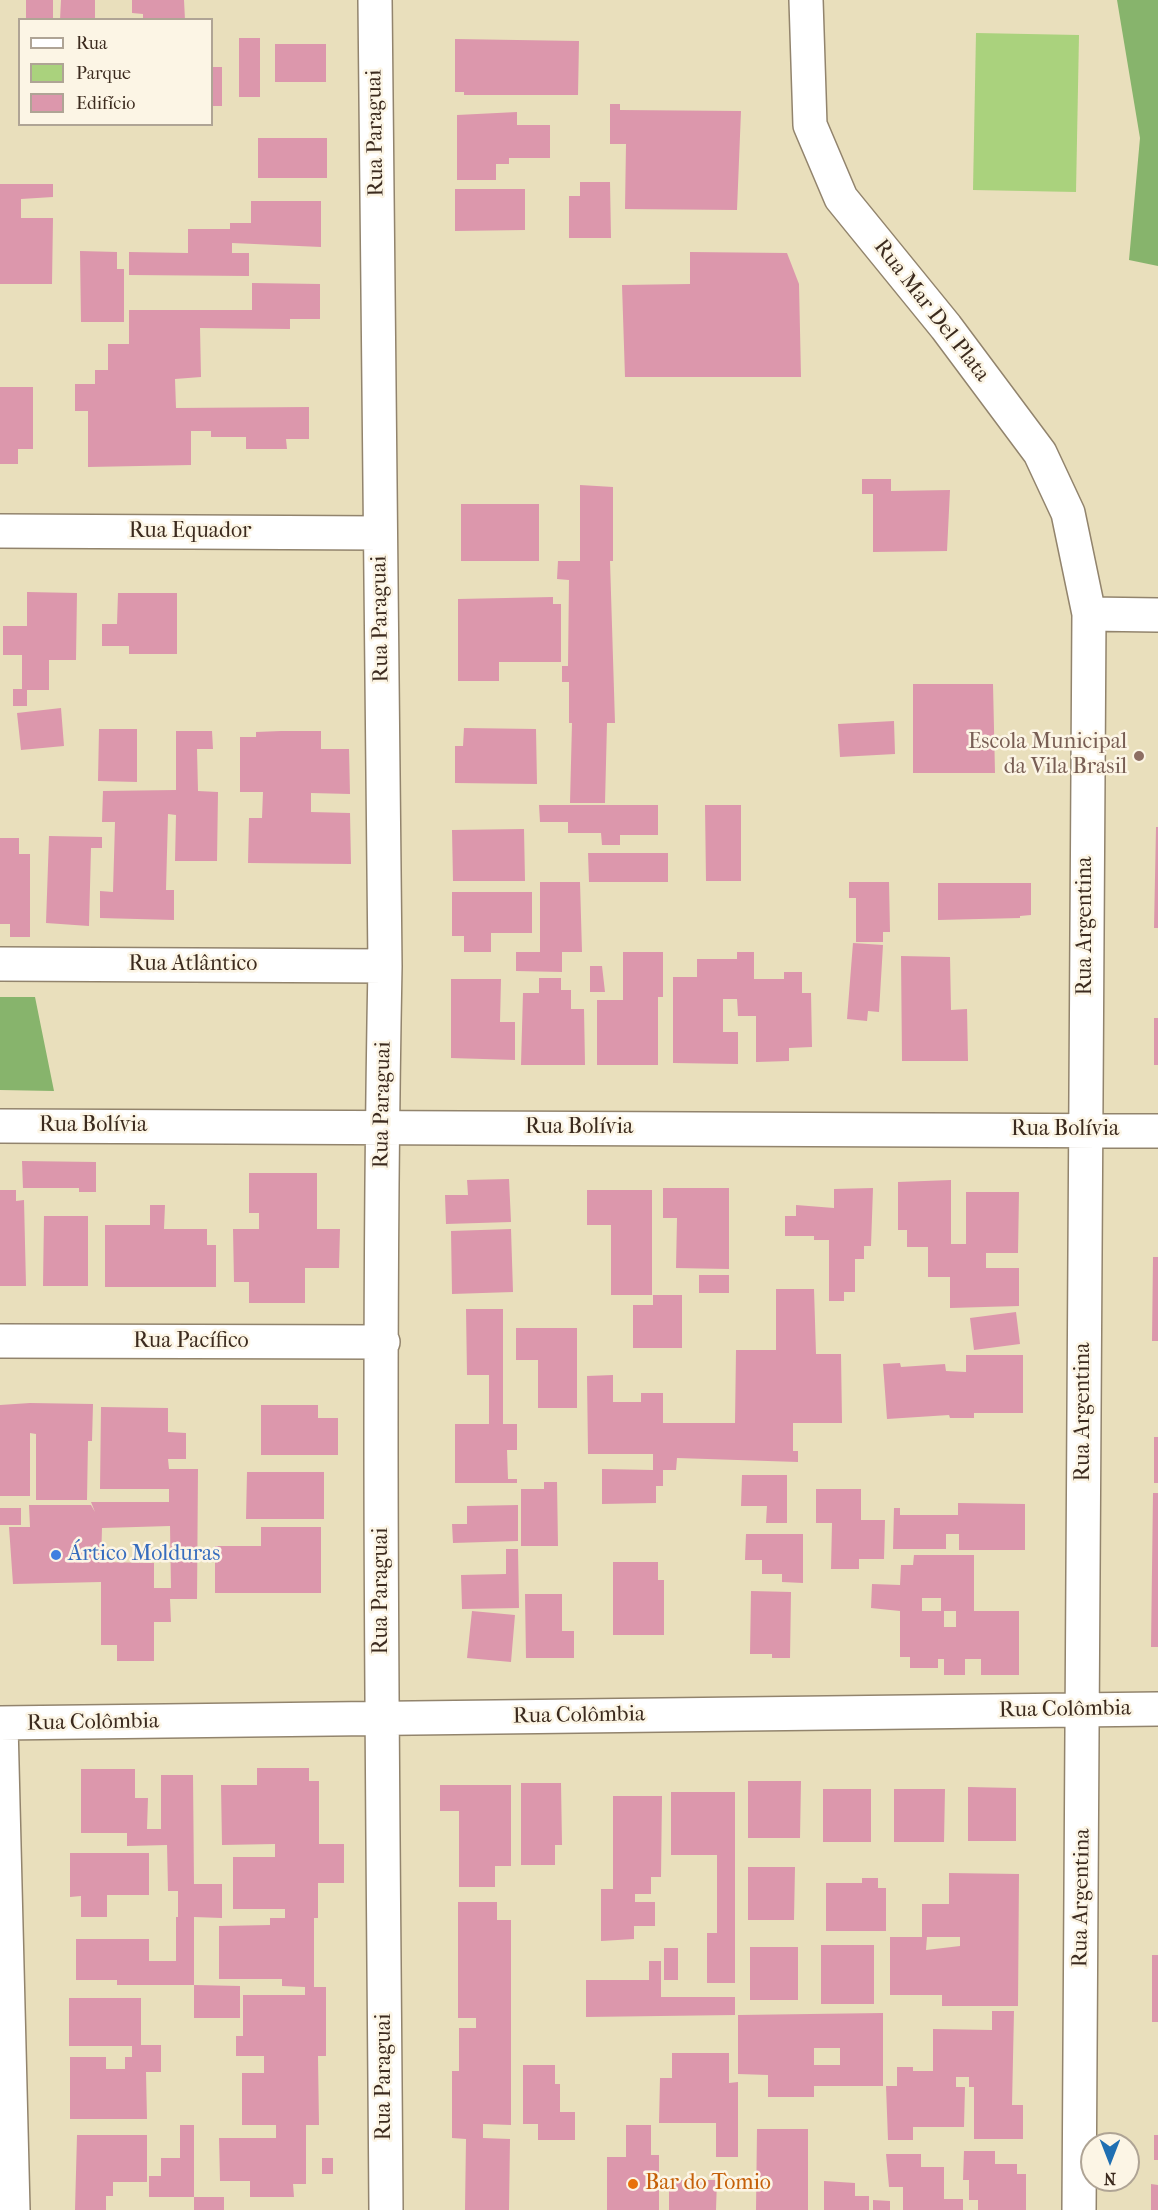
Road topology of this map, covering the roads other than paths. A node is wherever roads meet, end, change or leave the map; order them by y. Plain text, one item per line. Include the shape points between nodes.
1 (375, 0) edge
2 (806, 0) edge
3 (0, 531) edge
4 (380, 533) junction
5 (1089, 614) junction
6 (1158, 615) edge
7 (0, 964) edge
8 (385, 966) junction
9 (0, 1126) edge
10 (382, 1126) junction
11 (1085, 1130) junction
12 (1158, 1131) edge
13 (0, 1341) edge
14 (383, 1342) junction
15 (1083, 1709) junction
16 (1158, 1709) edge
17 (382, 1719) junction
18 (1, 1724) edge
19 (13, 2210) edge
20 (386, 2210) edge
21 (1078, 2210) edge

1 - 4 street, Rua Paraguai
2 - 5 street, Rua Mar Del Plata via 810,124 842,198 946,327 1040,453 1068,513
3 - 4 street, Rua Equador
4 - 8 street, Rua Paraguai
5 - 6 street
5 - 11 street, Rua Argentina
7 - 8 street, Rua Atlântico
8 - 10 street, Rua Paraguai
9 - 10 street, Rua Bolívia
10 - 11 street, Rua Bolívia
10 - 14 street, Rua Paraguai
11 - 12 street, Rua Bolívia
11 - 15 street, Rua Argentina
13 - 14 street, Rua Pacífico
14 - 17 street, Rua Paraguai
15 - 16 street, Rua Colômbia
15 - 17 street, Rua Colômbia
15 - 21 street, Rua Argentina
17 - 18 street, Rua Colômbia
17 - 20 street, Rua Paraguai
18 - 19 street

